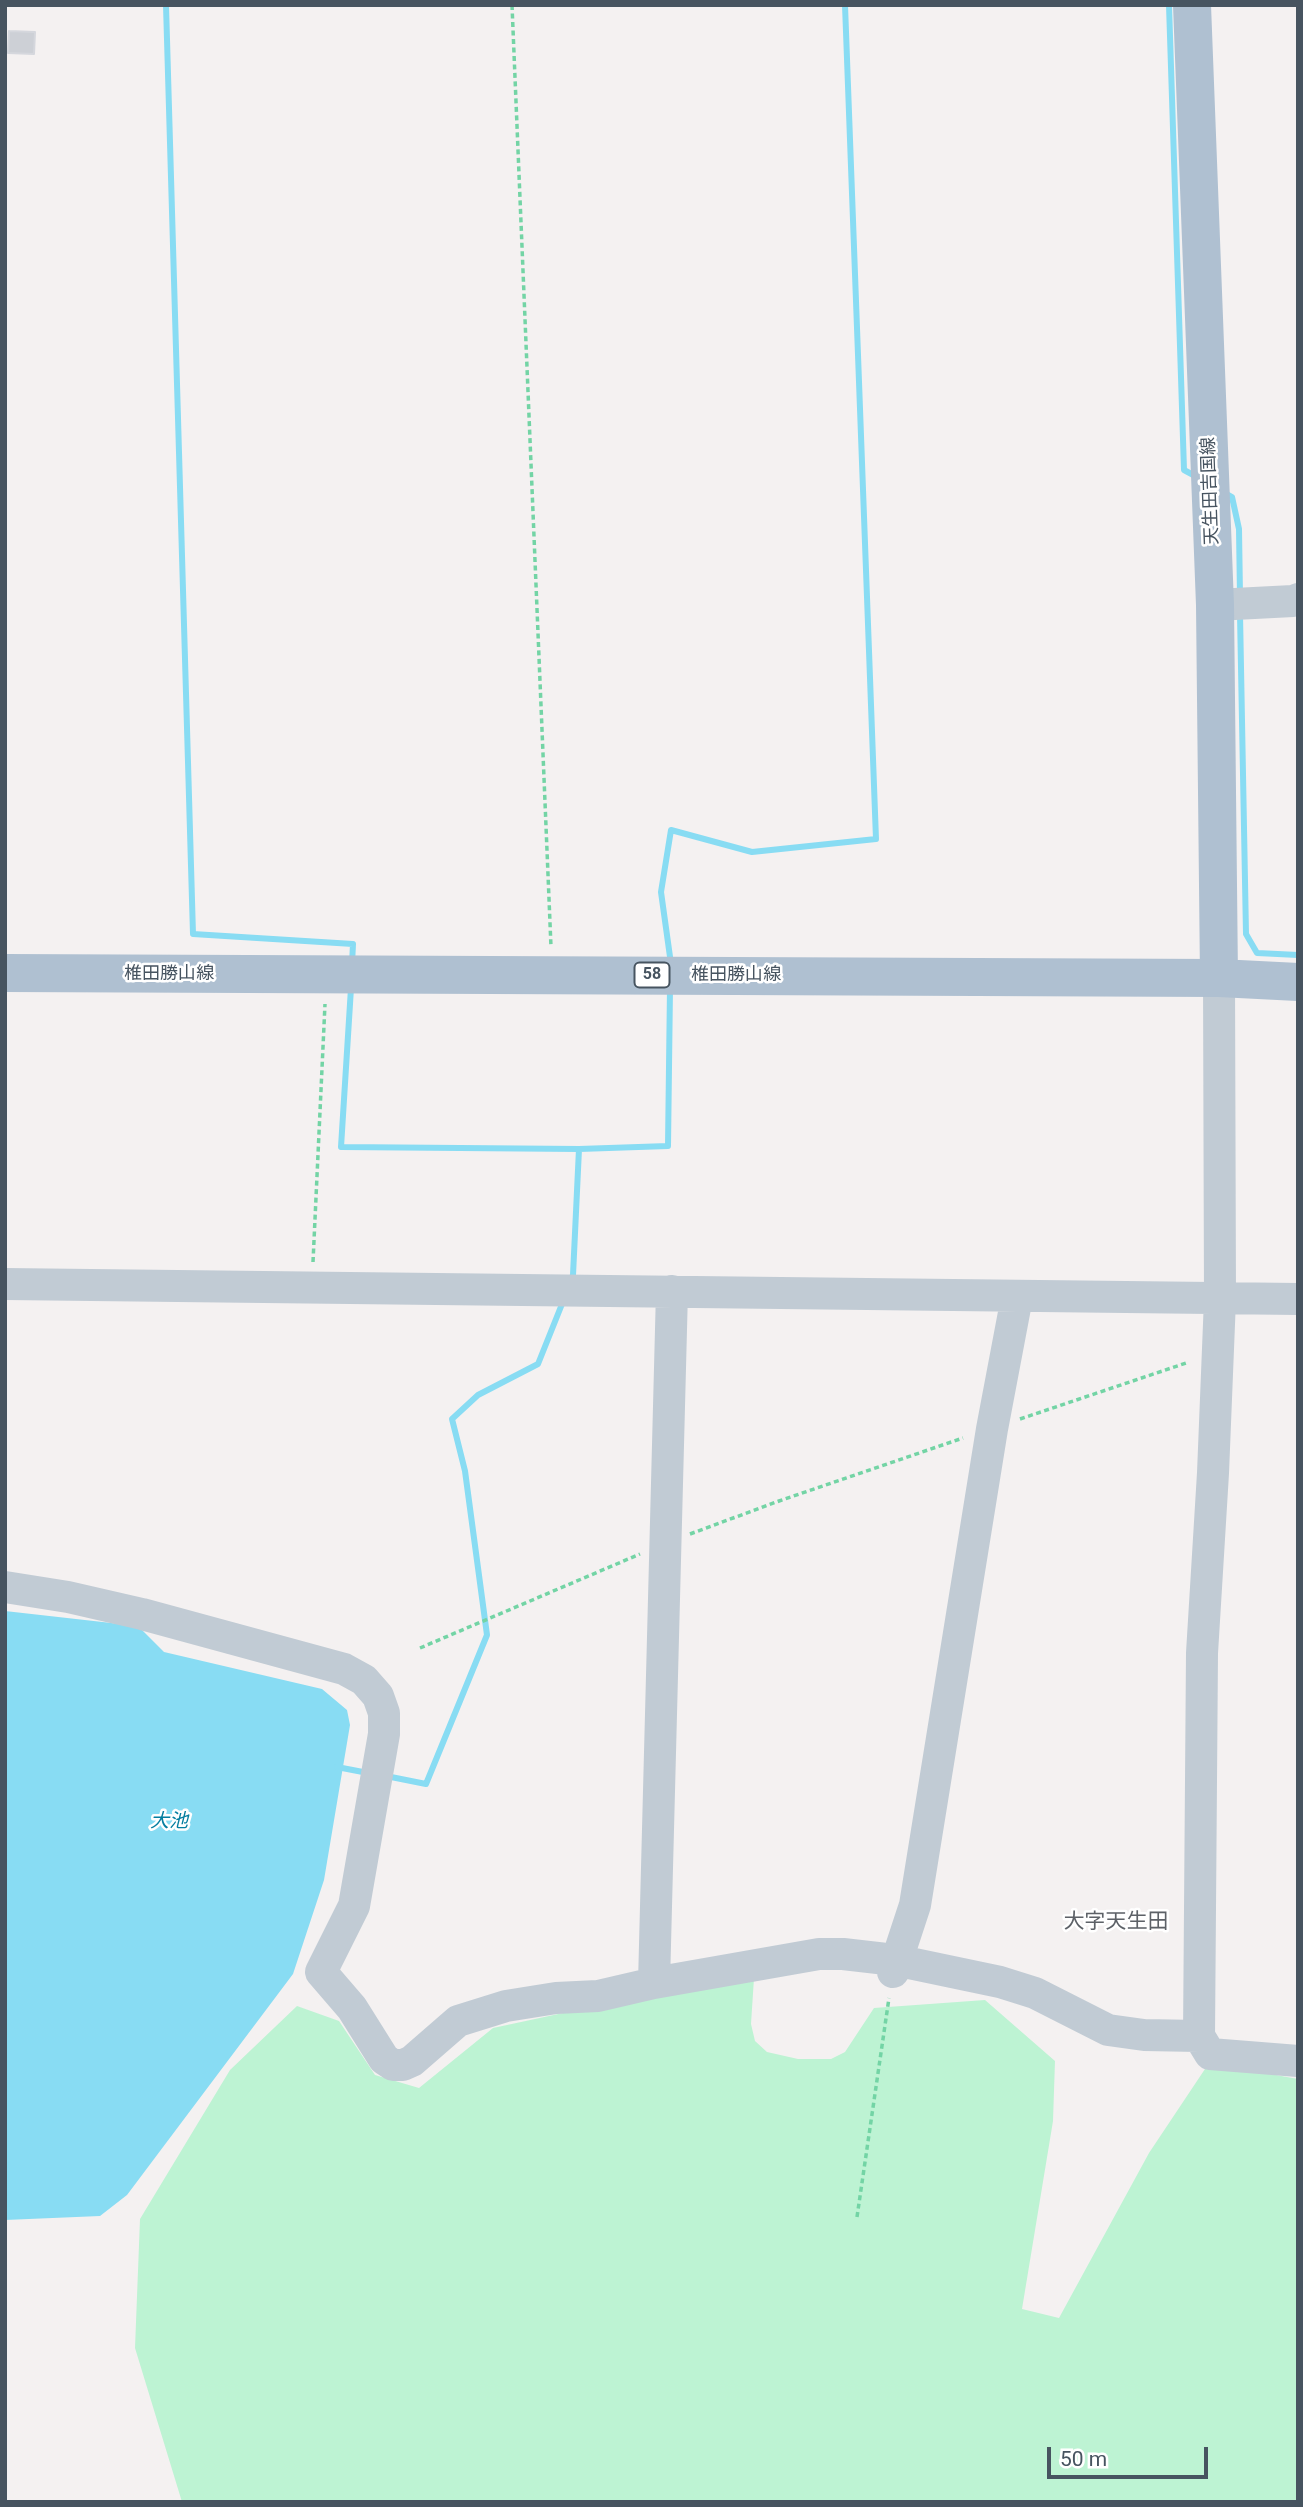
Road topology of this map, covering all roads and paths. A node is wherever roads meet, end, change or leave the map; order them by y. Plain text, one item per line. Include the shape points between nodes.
1 (512, 5) edge
2 (1192, 5) edge
3 (1298, 598) edge
4 (1215, 606) junction
5 (5, 973) edge
6 (327, 974) junction
7 (552, 974) junction
8 (1219, 978) junction
9 (1298, 982) edge
10 (5, 1284) edge
11 (312, 1287) junction
12 (672, 1291) junction
13 (1017, 1297) junction
14 (1298, 1298) edge
15 (1220, 1299) junction
16 (1189, 1362) dead end
17 (992, 1429) junction
18 (666, 1544) junction
19 (5, 1587) edge
20 (420, 1648) dead end
21 (894, 1966) junction
22 (653, 1983) junction
23 (1199, 2036) junction
24 (1298, 2062) edge
25 (857, 2217) dead end

1 - 7 path
2 - 4 main road, 天生田吉国線
3 - 4 street
4 - 8 main road, 天生田吉国線
5 - 6 main road, 椎田勝山線 / 58
6 - 7 main road, 椎田勝山線 / 58
6 - 11 path
7 - 8 main road, 椎田勝山線 / 58
8 - 9 main road, 椎田勝山線 / 58
8 - 15 street
10 - 11 street
11 - 12 street
12 - 13 street
12 - 18 street
13 - 15 street
13 - 17 street
14 - 15 street
15 - 23 street via 1202,1653
16 - 17 path
17 - 18 path
17 - 21 street via 915,1905
18 - 20 path
18 - 22 street
19 - 22 street via 130,1611 344,1669 364,1680 378,1696 384,1734 354,1906 321,1972 393,2065 412,2061 444,2031 472,2015
21 - 22 street via 843,1954 819,1954
21 - 23 street via 957,1971 1035,1993 1108,2031
21 - 25 path
23 - 24 street via 1210,2054

